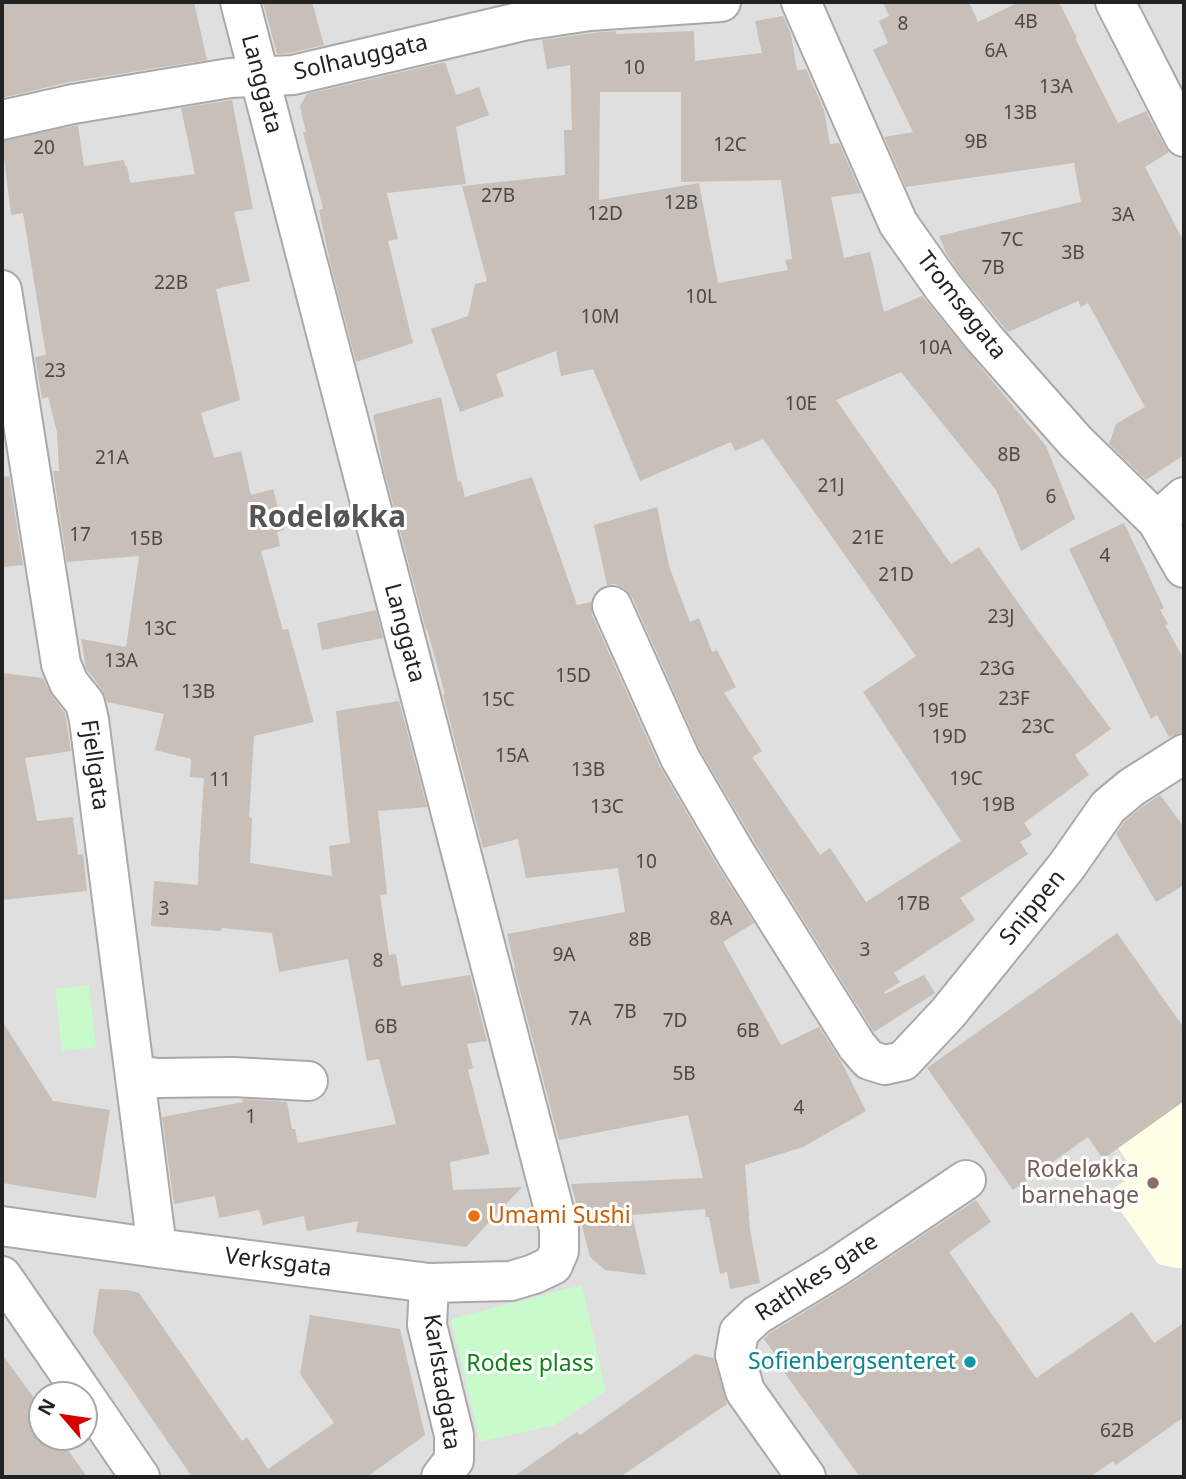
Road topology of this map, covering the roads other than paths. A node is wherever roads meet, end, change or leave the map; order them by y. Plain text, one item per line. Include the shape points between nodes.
1 (240, 2) edge
2 (721, 2) edge
3 (802, 2) edge
4 (1115, 2) edge
5 (259, 76) junction
6 (2, 120) edge
7 (1184, 137) edge
8 (2, 290) edge
9 (1171, 509) edge
10 (1184, 568) edge
11 (612, 606) dead end
12 (1184, 754) edge
13 (136, 1075) junction
14 (307, 1081) dead end
15 (966, 1180) dead end
16 (2, 1226) edge
17 (157, 1248) junction
18 (553, 1265) joint
19 (2, 1276) edge
20 (429, 1283) junction
21 (74, 1381) edge
22 (98, 1415) edge
23 (141, 1477) edge
24 (440, 1477) edge
25 (806, 1477) edge

1 - 5 street, Langgata
2 - 5 street, Solhauggata via 590,11 523,21 293,75
3 - 9 street, Tromsøgata via 898,223 943,287 1076,442
4 - 7 street
5 - 6 street, Solhauggata via 73,104
5 - 18 street, Langgata via 559,1229 559,1251
8 - 13 street, Fjellgata via 61,664 85,703 89,720
9 - 10 street, Tromsøgata
11 - 12 street, Snippen via 680,758 736,854 857,1046 869,1060 886,1065 903,1061 948,1013 1066,867 1108,807
13 - 14 street
13 - 17 street, Fjellgata
15 - 25 street, Rathkes gate via 757,1315 739,1332 735,1355 745,1391
16 - 17 street, Verksgata
17 - 20 street, Verksgata
18 - 20 street, Verksgata via 511,1281
19 - 21 street
20 - 24 street, Karlstadgata via 427,1325 454,1435 454,1460
22 - 23 street

